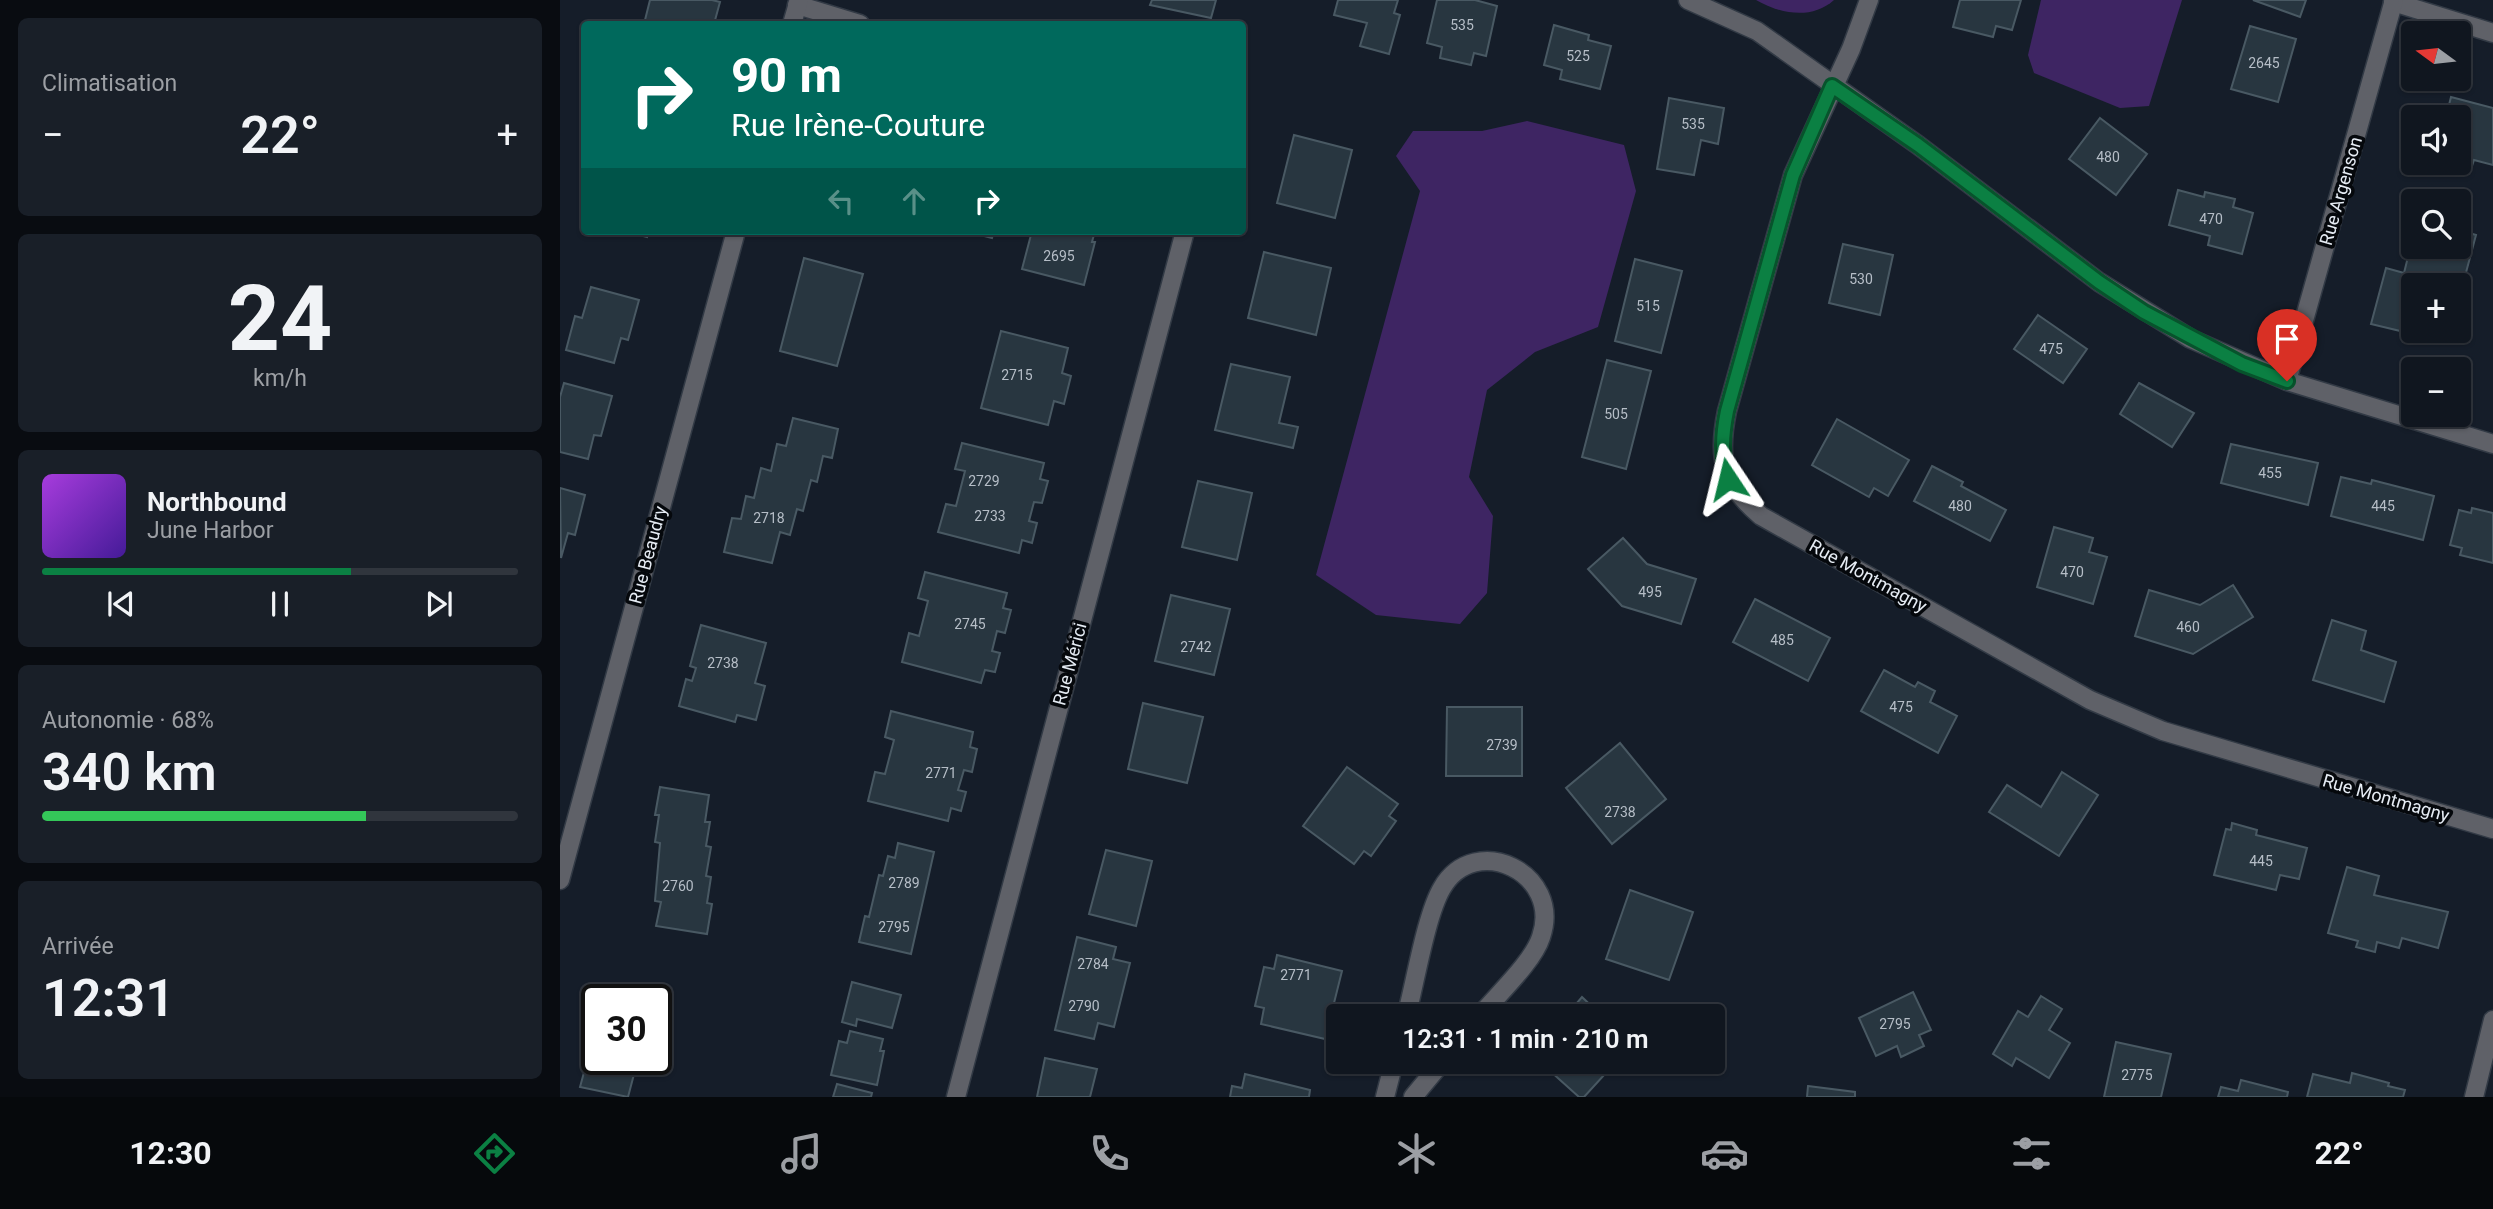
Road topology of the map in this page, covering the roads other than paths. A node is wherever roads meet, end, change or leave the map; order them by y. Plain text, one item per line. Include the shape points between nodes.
1 (1688, 0) edge
2 (1869, 0) edge
3 (2394, 1) edge
4 (798, 3) edge
5 (793, 21) edge
6 (851, 21) edge
7 (2493, 33) edge
8 (1832, 86) junction
9 (735, 235) edge
10 (1184, 235) edge
11 (2287, 381) junction
12 (2493, 444) edge
13 (2493, 829) edge
14 (560, 880) edge
15 (1410, 1004) edge
16 (1490, 1004) edge
17 (2493, 1020) edge
18 (1391, 1074) edge
19 (1432, 1074) edge
20 (956, 1097) edge
21 (1385, 1097) edge
22 (1413, 1097) edge
23 (2474, 1097) edge

1 - 8 street via 1757,31
2 - 8 street, Rue Montmagny
3 - 7 street
3 - 11 street, Rue Argenson
4 - 5 street
4 - 6 street
8 - 11 street via 2144,312 2242,364
8 - 13 street, Rue Montmagny via 1793,175 1721,436 1728,479 1741,499 1760,516 2090,700 2163,731
9 - 14 street, Rue Beaudry
10 - 20 street, Rue Mérici
11 - 12 street
15 - 16 street via 1442,888 1462,868 1489,861 1518,869 1531,880 1540,893 1545,925 1531,955
17 - 23 street
18 - 21 street
19 - 22 street

